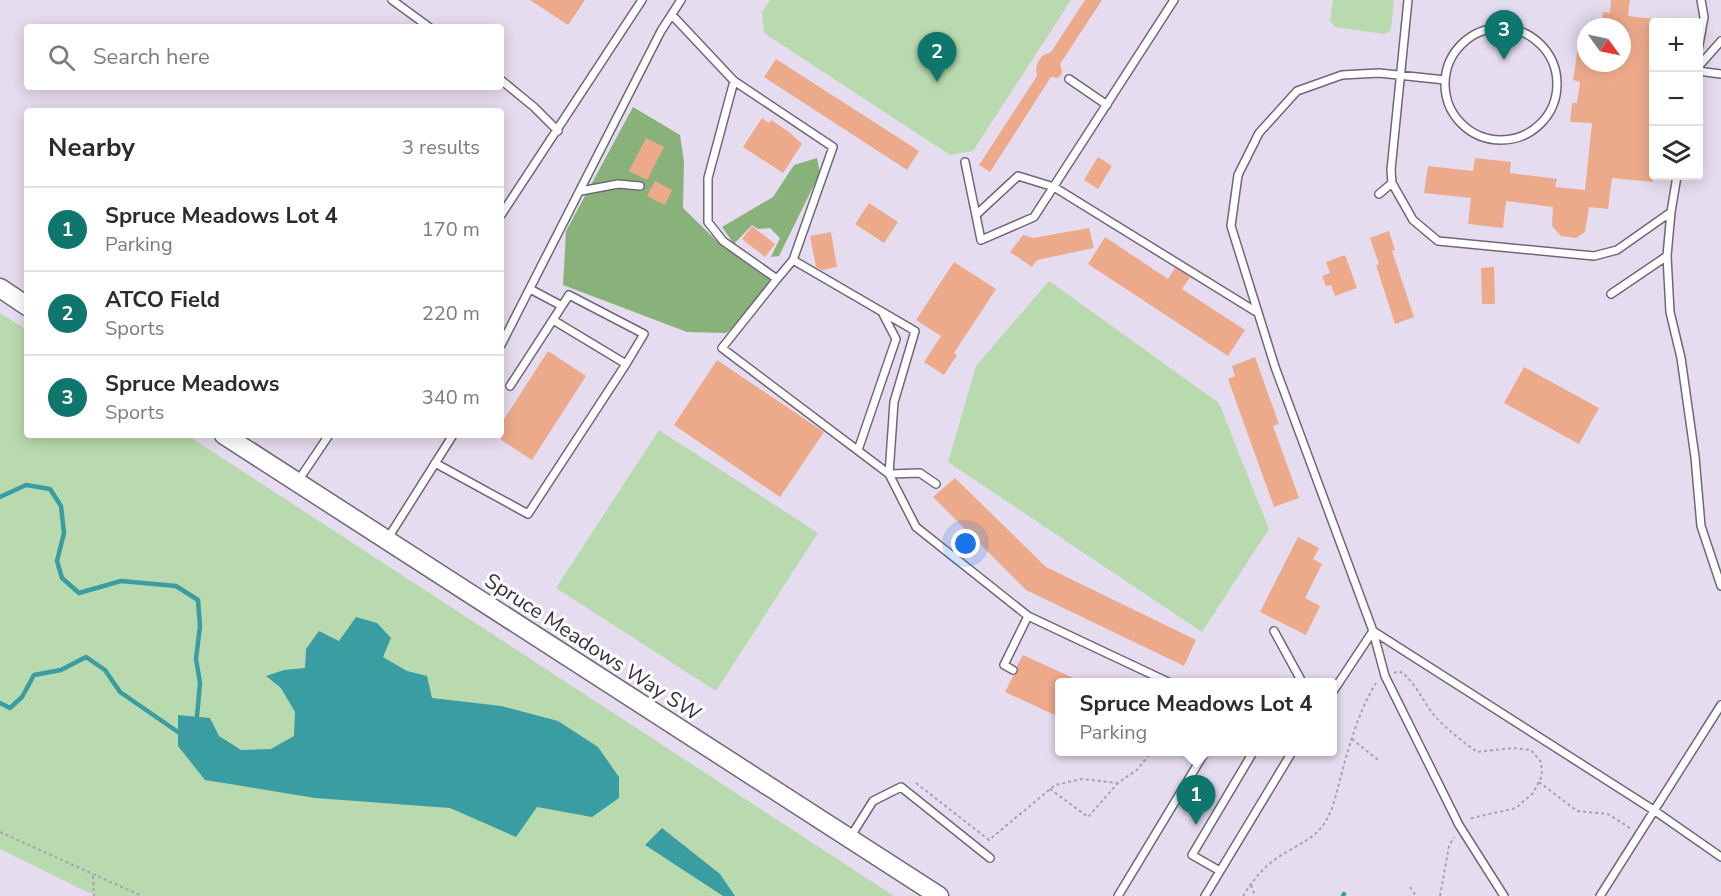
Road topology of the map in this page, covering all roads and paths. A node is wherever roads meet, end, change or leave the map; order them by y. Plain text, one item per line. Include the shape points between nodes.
1 (392, 0) edge
2 (642, 0) edge
3 (681, 0) edge
4 (1174, 0) edge
5 (1408, 0) edge
6 (1701, 0) edge
7 (672, 15) junction
8 (1703, 22) edge
9 (425, 24) edge
10 (1721, 41) edge
11 (1703, 63) edge
12 (1703, 70) edge
13 (1721, 74) edge
14 (1401, 75) junction
15 (1069, 79) dead end
16 (1445, 80) junction
17 (734, 81) junction
18 (504, 82) edge
19 (1107, 105) junction
20 (558, 131) junction
21 (965, 162) dead end
22 (1676, 180) edge
23 (1392, 183) junction
24 (640, 186) dead end
25 (1054, 187) junction
26 (581, 191) junction
27 (1379, 194) dead end
28 (504, 211) edge
29 (1671, 212) junction
30 (976, 215) junction
31 (1667, 256) junction
32 (793, 260) junction
33 (777, 279) junction
34 (0, 288) edge
35 (530, 289) junction
36 (1611, 294) dead end
37 (24, 304) edge
38 (562, 306) junction
39 (882, 312) junction
40 (1258, 313) junction
41 (553, 320) junction
42 (504, 339) edge
43 (626, 364) junction
44 (510, 386) dead end
45 (229, 438) edge
46 (327, 438) edge
47 (451, 438) edge
48 (858, 450) junction
49 (435, 463) junction
50 (889, 474) junction
51 (297, 483) junction
52 (936, 484) dead end
53 (387, 541) junction
54 (1721, 586) edge
55 (1028, 616) junction
56 (1274, 630) dead end
57 (1373, 631) junction
58 (1013, 670) dead end
59 (1385, 676) junction
60 (1159, 678) edge
61 (1300, 678) edge
62 (1337, 685) edge
63 (1721, 705) edge
64 (1352, 740) junction
65 (1148, 756) edge
66 (1203, 756) edge
67 (1251, 756) edge
68 (1290, 756) edge
69 (1378, 760) dead end
70 (1539, 782) junction
71 (916, 783) dead end
72 (1118, 783) junction
73 (1050, 789) junction
74 (1655, 811) junction
75 (1459, 825) junction
76 (0, 832) edge
77 (1640, 834) junction
78 (849, 838) junction
79 (1721, 857) edge
80 (990, 858) dead end
81 (1220, 872) junction
82 (93, 876) junction
83 (1251, 885) junction
84 (1410, 887) dead end
85 (94, 896) edge
86 (142, 896) edge
87 (939, 896) edge
88 (1118, 896) edge
89 (1205, 896) edge
90 (1243, 896) edge
91 (1255, 896) edge
92 (1416, 896) edge
93 (1440, 896) edge
94 (1504, 896) edge
95 (1600, 896) edge

1 - 9 lane
2 - 20 lane
3 - 7 lane
4 - 19 lane
5 - 14 lane
6 - 8 lane
7 - 17 lane
7 - 26 lane
10 - 11 lane
12 - 13 lane
14 - 16 lane
14 - 23 lane
14 - 40 lane via 1342,75 1297,91 1258,133 1238,175 1231,226
15 - 19 lane
16 - 16 lane via 1447,98 1465,127 1497,140 1515,138 1544,120 1553,105 1557,86 1555,66 1546,49 1531,36 1514,29 1494,28 1476,33 1460,45 1449,61
17 - 32 lane via 833,147
17 - 33 lane via 708,178 708,222 723,241
18 - 20 lane
19 - 25 lane
20 - 28 lane
21 - 30 lane
22 - 29 lane
23 - 27 lane
23 - 29 lane via 1413,220 1438,241 1594,256 1617,250
24 - 26 lane via 618,184
25 - 30 lane via 1018,176
25 - 30 lane via 1034,218 981,240
25 - 40 lane
26 - 35 lane
29 - 31 lane
31 - 36 lane
31 - 54 lane via 1670,312 1695,457 1701,526
32 - 33 lane
32 - 39 lane
33 - 48 lane via 722,348
34 - 37 main road
35 - 38 lane
35 - 42 lane
38 - 41 lane
38 - 43 lane via 569,295 644,334
39 - 48 lane via 897,339
39 - 50 lane via 915,331 894,402
40 - 57 lane
41 - 43 lane
41 - 44 lane
43 - 49 lane via 528,514
45 - 51 main road, Spruce Meadows Way SW
46 - 51 lane
47 - 49 lane
48 - 50 lane
49 - 53 lane
50 - 52 lane via 920,473
50 - 55 lane via 916,527
51 - 53 main road, Spruce Meadows Way SW
53 - 78 main road, Spruce Meadows Way SW
55 - 58 lane via 1004,665
55 - 60 lane
56 - 61 lane
57 - 59 lane
57 - 62 lane
57 - 74 lane
59 - 64 path via 1370,694
59 - 70 path via 1399,671 1408,676 1434,716 1477,752 1531,750 1541,762
59 - 75 lane
63 - 74 lane
64 - 69 path
64 - 83 path via 1324,824 1308,840 1261,870
65 - 72 path
66 - 88 lane
67 - 81 lane via 1192,855
68 - 81 lane
70 - 75 path via 1533,793 1516,807 1471,817
70 - 77 path via 1577,811 1608,814
71 - 73 path via 989,840
72 - 73 path via 1082,779
72 - 73 path via 1089,817
74 - 77 lane
74 - 79 lane
75 - 93 path via 1449,846
75 - 94 lane
76 - 82 path
77 - 95 lane
78 - 80 lane via 873,801 901,787
78 - 87 main road, Spruce Meadows Way SW
81 - 89 lane
82 - 85 path
82 - 86 path
83 - 90 path
83 - 91 path
84 - 92 path

